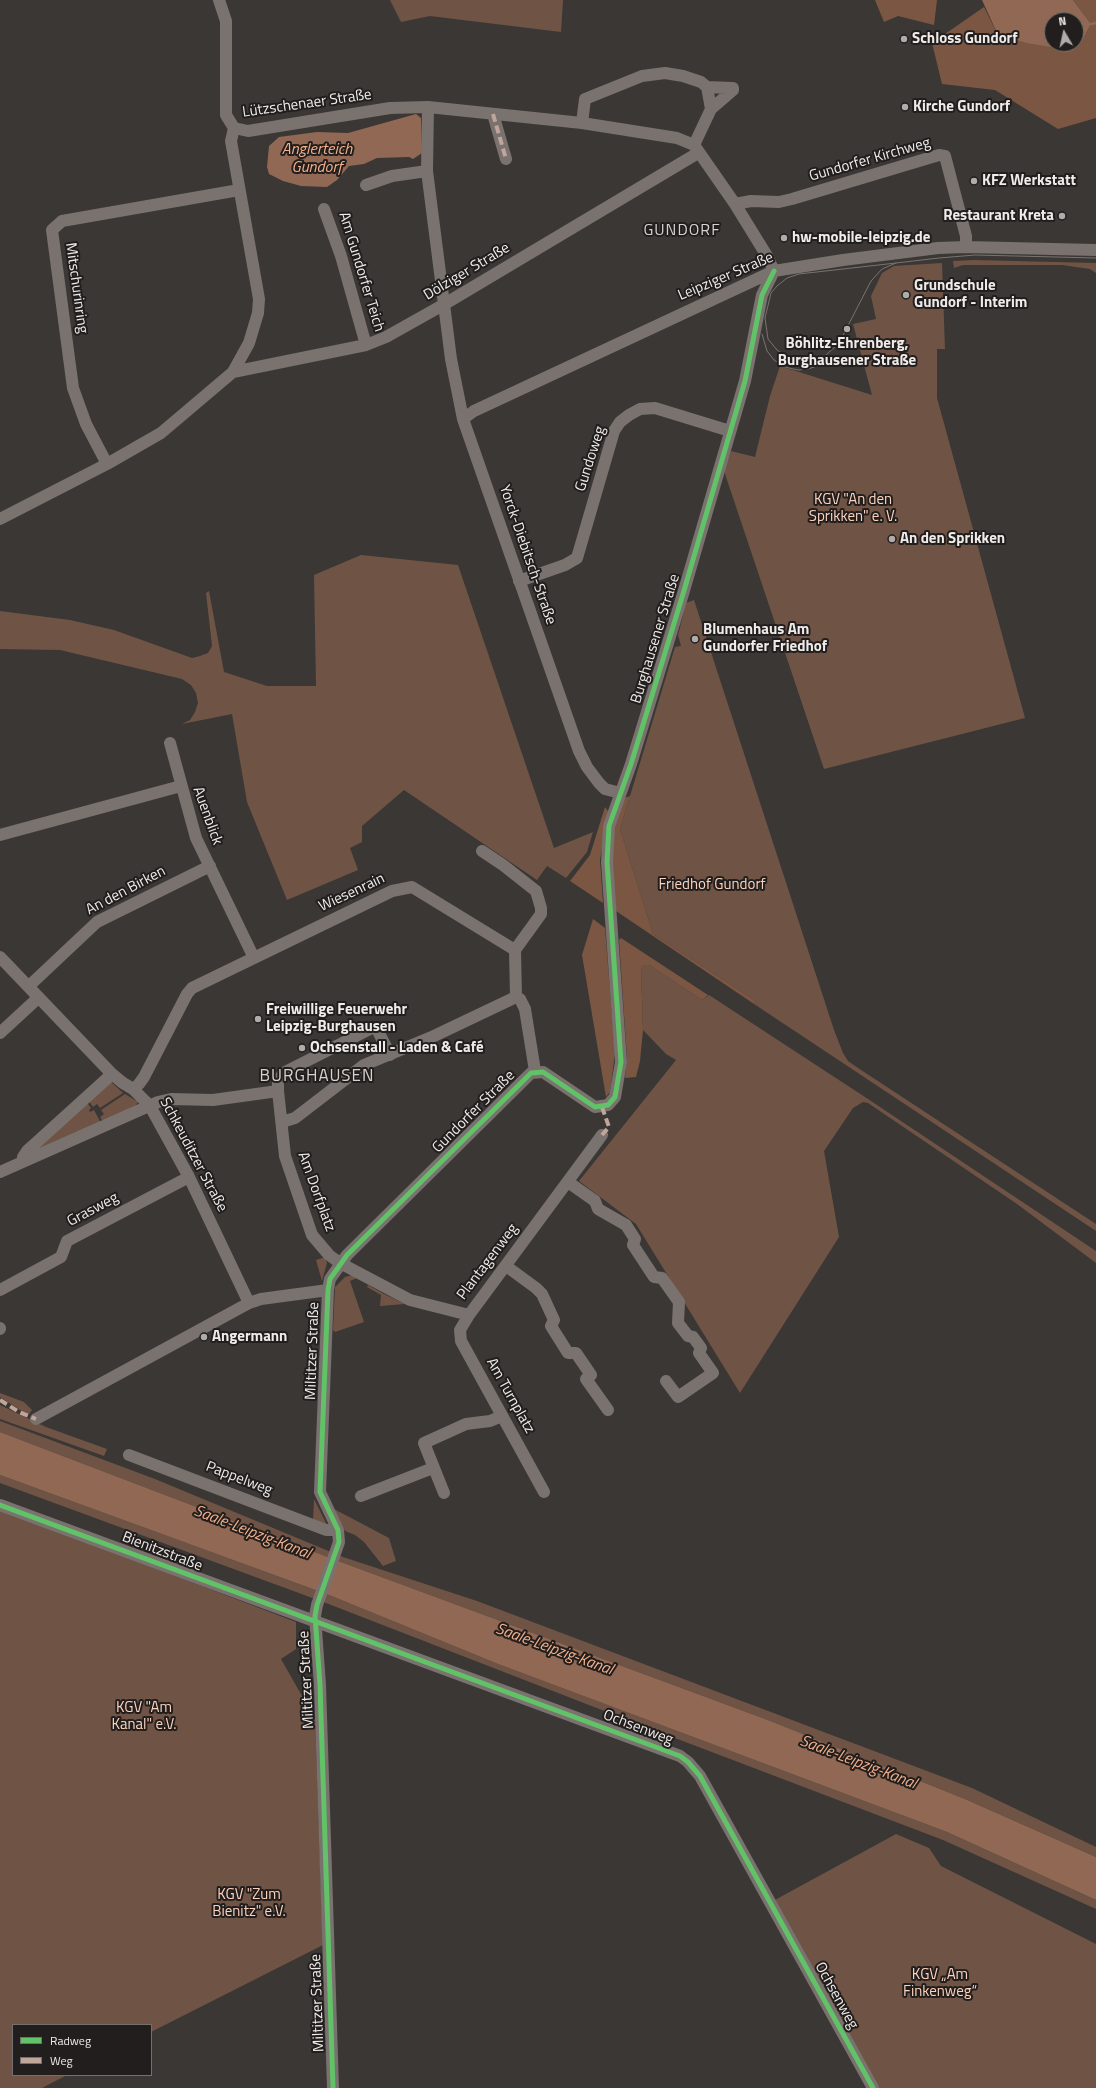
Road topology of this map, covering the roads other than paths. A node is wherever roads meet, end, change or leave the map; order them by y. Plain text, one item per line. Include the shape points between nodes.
1 (219, 0) edge
2 (708, 87) junction
3 (428, 107) junction
4 (711, 109) junction
5 (493, 114) junction
6 (582, 123) junction
7 (234, 128) junction
8 (696, 149) junction
9 (506, 159) dead end
10 (427, 172) junction
11 (366, 185) dead end
12 (239, 190) junction
13 (735, 204) junction
14 (324, 208) dead end
15 (966, 247) junction
16 (1096, 250) edge
17 (774, 271) junction
18 (443, 306) junction
19 (366, 345) junction
20 (233, 372) junction
21 (463, 419) junction
22 (730, 430) junction
23 (107, 464) junction
24 (0, 519) edge
25 (519, 581) junction
26 (170, 743) dead end
27 (181, 786) junction
28 (620, 793) junction
29 (0, 835) edge
30 (482, 851) dead end
31 (210, 866) junction
32 (514, 950) junction
33 (0, 957) edge
34 (254, 958) junction
35 (29, 986) junction
36 (516, 996) junction
37 (38, 998) junction
38 (618, 1019) joint
39 (0, 1034) edge
40 (390, 1055) junction
41 (534, 1071) junction
42 (112, 1074) junction
43 (133, 1089) junction
44 (278, 1091) junction
45 (150, 1106) junction
46 (282, 1122) junction
47 (602, 1135) dead end
48 (24, 1161) junction
49 (0, 1172) edge
50 (189, 1177) junction
51 (568, 1182) junction
52 (340, 1263) junction
53 (506, 1266) junction
54 (329, 1284) junction
55 (0, 1290) edge
56 (249, 1303) junction
57 (469, 1315) junction
58 (666, 1381) dead end
59 (608, 1410) dead end
60 (502, 1416) junction
61 (36, 1418) dead end
62 (129, 1455) dead end
63 (433, 1468) junction
64 (544, 1492) dead end
65 (444, 1493) dead end
66 (361, 1496) dead end
67 (0, 1504) edge
68 (338, 1530) junction
69 (315, 1622) junction
70 (333, 2088) edge
71 (873, 2088) edge

1 - 7 street, Lützschenaer Straße via 226,21 224,105 226,115
2 - 4 street
2 - 4 street via 727,87 734,90
2 - 6 street via 683,76 665,73 642,76 584,99
3 - 5 street, Lützschenaer Straße
3 - 7 street, Lützschenaer Straße via 390,108 248,131
3 - 10 street
4 - 8 street
5 - 6 street, Lützschenaer Straße
5 - 9 street
6 - 8 street, Lützschenaer Straße via 677,138
7 - 12 street via 231,141
8 - 13 street
8 - 18 street, Dölziger Straße
10 - 11 street via 392,176
10 - 18 street
12 - 20 street via 259,299 250,343
12 - 23 street, Mitschurinring via 62,221 52,230 73,388 86,424
13 - 15 street, Gundorfer Kirchweg via 751,201 779,202 939,155 945,156 966,236
13 - 17 street
14 - 19 street, Am Gundorfer Teich via 341,256
15 - 16 street, Leipziger Straße
15 - 17 street, Leipziger Straße via 865,257
17 - 21 street, Leipziger Straße via 474,411
17 - 22 street, Burghausener Straße via 761,301 745,381
18 - 19 street, Dölziger Straße
18 - 21 street, Yorck-Diebitsch-Straße
19 - 20 street, Dölziger Straße
20 - 23 street via 168,428
21 - 25 street, Yorck-Diebitsch-Straße
22 - 25 street, Gundoweg via 655,408 640,409 629,415 614,431 577,558 565,565
22 - 28 street, Burghausener Straße via 631,764
23 - 24 street
25 - 28 street, Yorck-Diebitsch-Straße via 579,751 599,784 605,789
26 - 27 street
27 - 29 street, Auenblick
27 - 31 street, Auenblick via 196,838
28 - 38 street, Burghausener Straße via 607,840
30 - 32 street via 536,891 542,908 541,914
31 - 34 street, Auenblick
31 - 35 street, An den Birken via 97,922
32 - 34 street, Wiesenrain via 412,887 392,891
32 - 36 street
33 - 35 street, Schkeuditzer Straße
34 - 43 street, Wiesenrain via 192,988 144,1077
35 - 37 street, Schkeuditzer Straße
36 - 40 street
36 - 41 street via 525,1009
37 - 39 street
37 - 42 street, Schkeuditzer Straße
38 - 41 street, Gundorfer Straße via 619,1079 615,1096 608,1105 602,1107 589,1104 543,1072
40 - 44 street, Am Dorfplatz via 379,1032 372,1028 285,1072 278,1080
40 - 46 street via 364,1065 295,1118
41 - 52 street, Gundorfer Straße
42 - 43 street, Schkeuditzer Straße
42 - 48 street via 27,1151 23,1157
43 - 45 street, Schkeuditzer Straße
44 - 45 street via 213,1100 171,1099
44 - 46 street, Am Dorfplatz
45 - 48 street
45 - 50 street, Schkeuditzer Straße
46 - 52 street, Am Dorfplatz via 285,1156 312,1235 329,1256
47 - 51 street, Plantagenweg
48 - 49 street
50 - 55 street, Grasweg via 68,1241 62,1257
50 - 56 street, Schkeuditzer Straße
51 - 53 street, Plantagenweg
51 - 58 street via 594,1201 598,1209 626,1225 635,1239 633,1245 654,1276 662,1278 679,1302 678,1323 701,1348 699,1353 713,1373 678,1397
52 - 54 street, Gundorfer Straße
52 - 57 street, Plantagenweg via 401,1296
53 - 57 street, Plantagenweg
53 - 59 street via 542,1294 554,1320 551,1326 568,1353 576,1353 591,1375 586,1379
54 - 56 street via 261,1298
54 - 68 street, Miltitzer Straße via 320,1492
56 - 61 street
57 - 60 street, Am Turnplatz via 460,1330 461,1341
60 - 63 street via 490,1421 466,1424 424,1443
60 - 64 street, Am Turnplatz
62 - 68 street, Pappelweg via 326,1530
63 - 65 street
63 - 66 street
67 - 69 street, Bienitzstraße
68 - 69 street, Miltitzer Straße via 339,1542 316,1605
69 - 70 street, Miltitzer Straße via 321,1693
69 - 71 street, Ochsenweg via 659,1748 688,1762 700,1776

